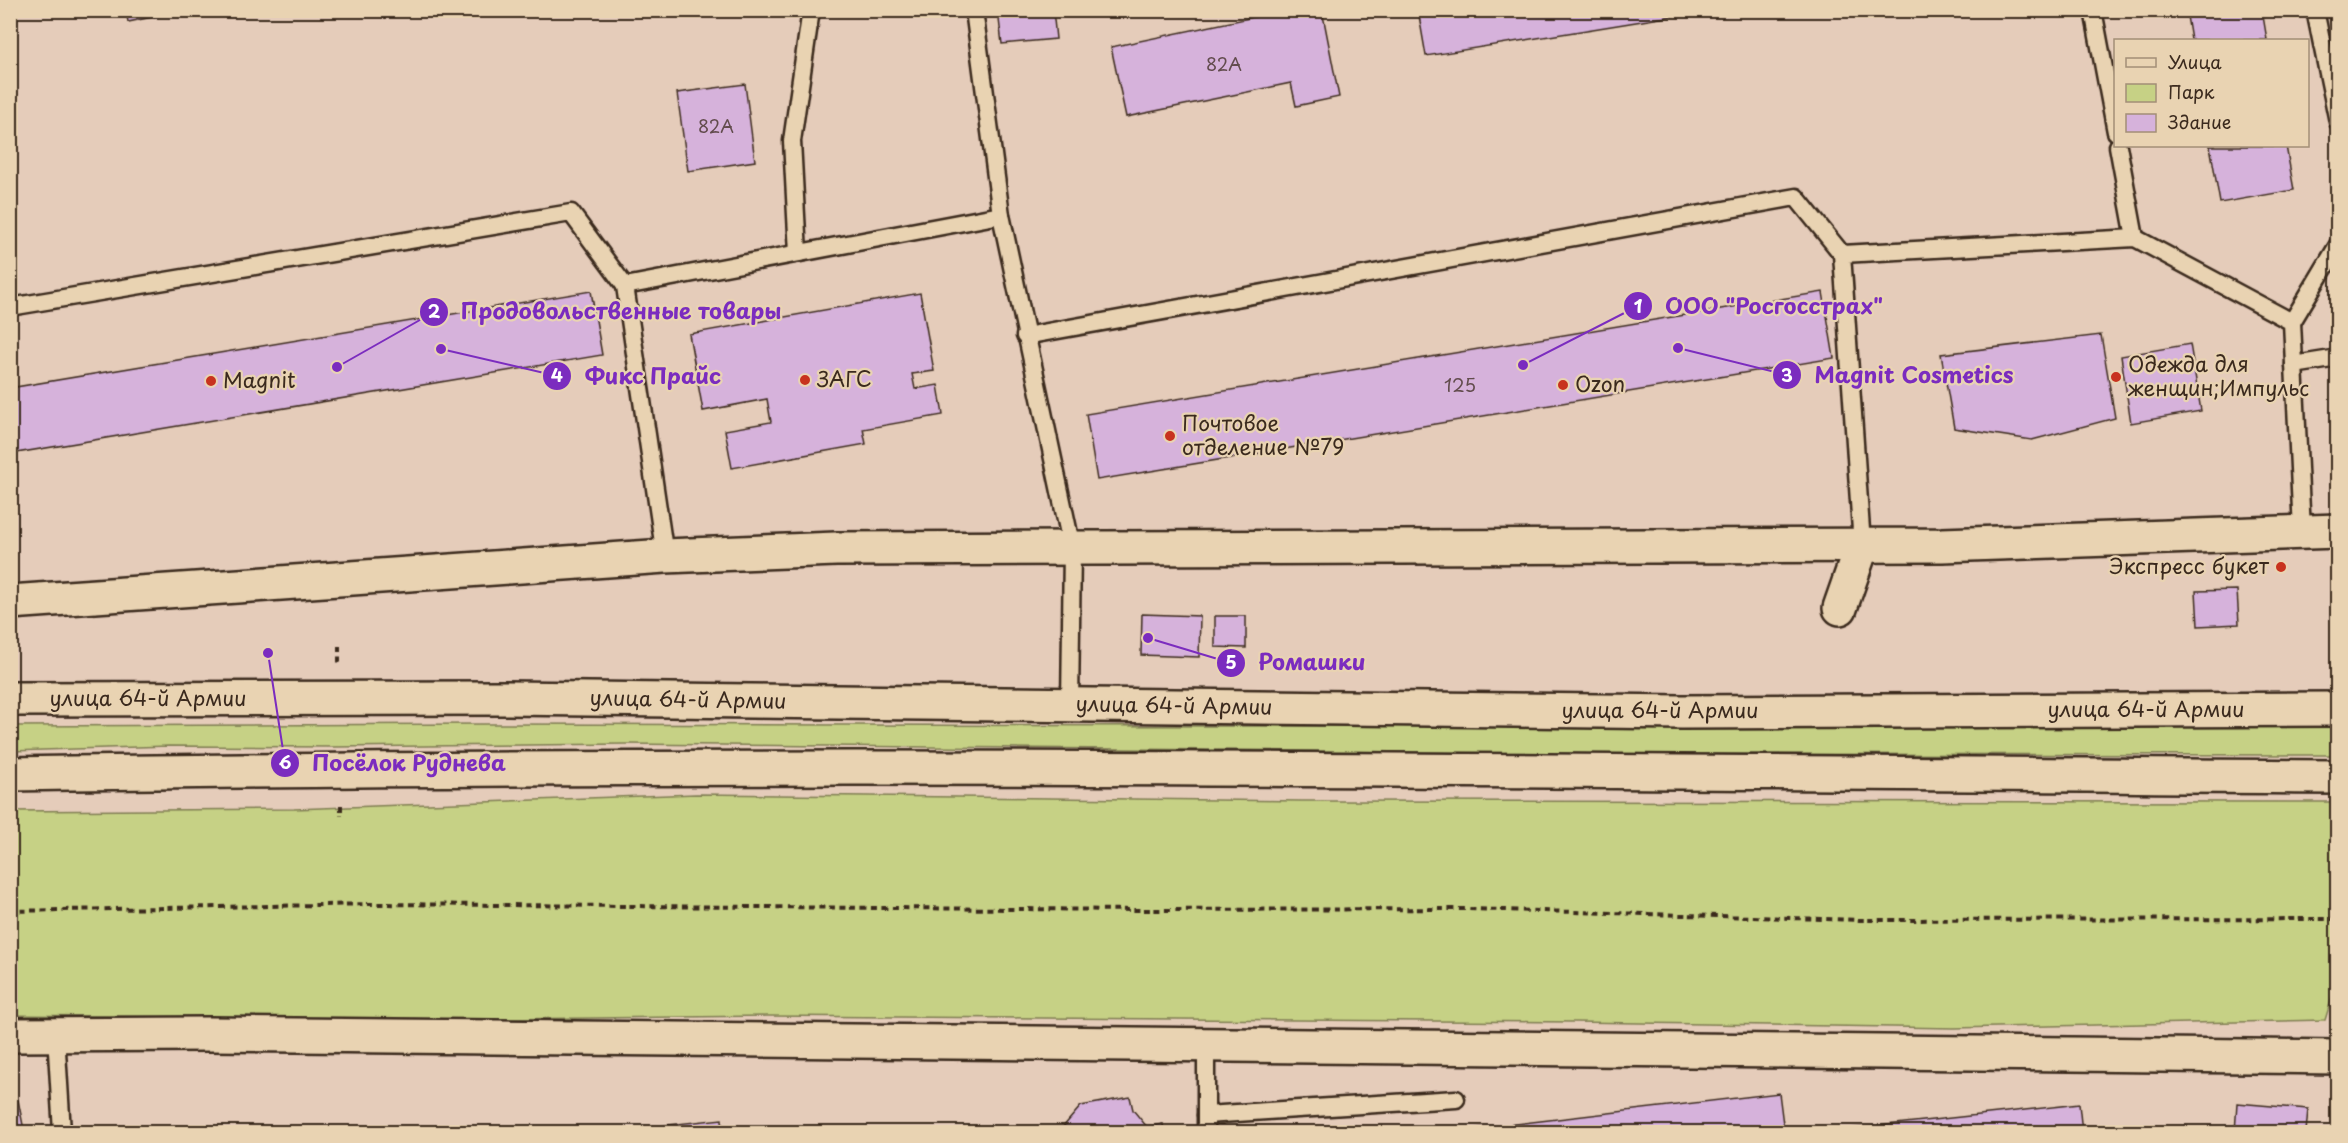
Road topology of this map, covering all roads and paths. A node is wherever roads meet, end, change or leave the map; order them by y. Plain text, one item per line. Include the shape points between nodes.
1 (811, 10) edge
2 (974, 10) edge
3 (2093, 10) edge
4 (2315, 10) edge
5 (2337, 122) edge
6 (2114, 126) edge
7 (2118, 147) edge
8 (1001, 215) junction
9 (2135, 238) junction
10 (2337, 245) edge
11 (798, 253) junction
12 (1842, 254) junction
13 (625, 286) junction
14 (10, 306) edge
15 (2292, 322) junction
16 (1025, 336) junction
17 (2337, 358) edge
18 (2294, 365) junction
19 (2302, 531) junction
20 (2337, 531) edge
21 (1862, 545) junction
22 (1072, 548) junction
23 (665, 556) junction
24 (10, 602) edge
25 (1840, 608) dead end
26 (10, 699) edge
27 (1070, 705) junction
28 (2337, 709) edge
29 (10, 774) edge
30 (2337, 777) edge
31 (10, 911) edge
32 (2337, 919) edge
33 (10, 1035) edge
34 (56, 1035) junction
35 (1206, 1045) junction
36 (2337, 1057) edge
37 (1456, 1099) dead end
38 (1206, 1115) junction
39 (62, 1132) edge
40 (1206, 1132) edge

1 - 11 lane via 792,141
2 - 8 lane
3 - 6 lane
4 - 5 lane
7 - 9 lane
8 - 11 lane
8 - 16 lane
9 - 12 lane
9 - 15 lane
10 - 15 lane
11 - 13 lane
12 - 16 lane via 1796,196
12 - 21 lane
13 - 14 lane via 571,213
13 - 23 lane
15 - 18 lane
16 - 22 lane
17 - 18 lane
18 - 19 lane
19 - 20 main road
19 - 21 main road
21 - 22 main road
21 - 25 main road
22 - 23 main road via 836,549
22 - 27 lane
23 - 24 main road
26 - 27 main road, улица 64-й Армии via 508,698
27 - 28 main road, улица 64-й Армии via 1682,712
29 - 30 main road via 1102,768
31 - 32 path via 384,904 1467,909 1862,920
33 - 34 main road
34 - 35 main road
34 - 39 lane
35 - 36 main road
35 - 38 lane
37 - 38 lane
38 - 40 lane

